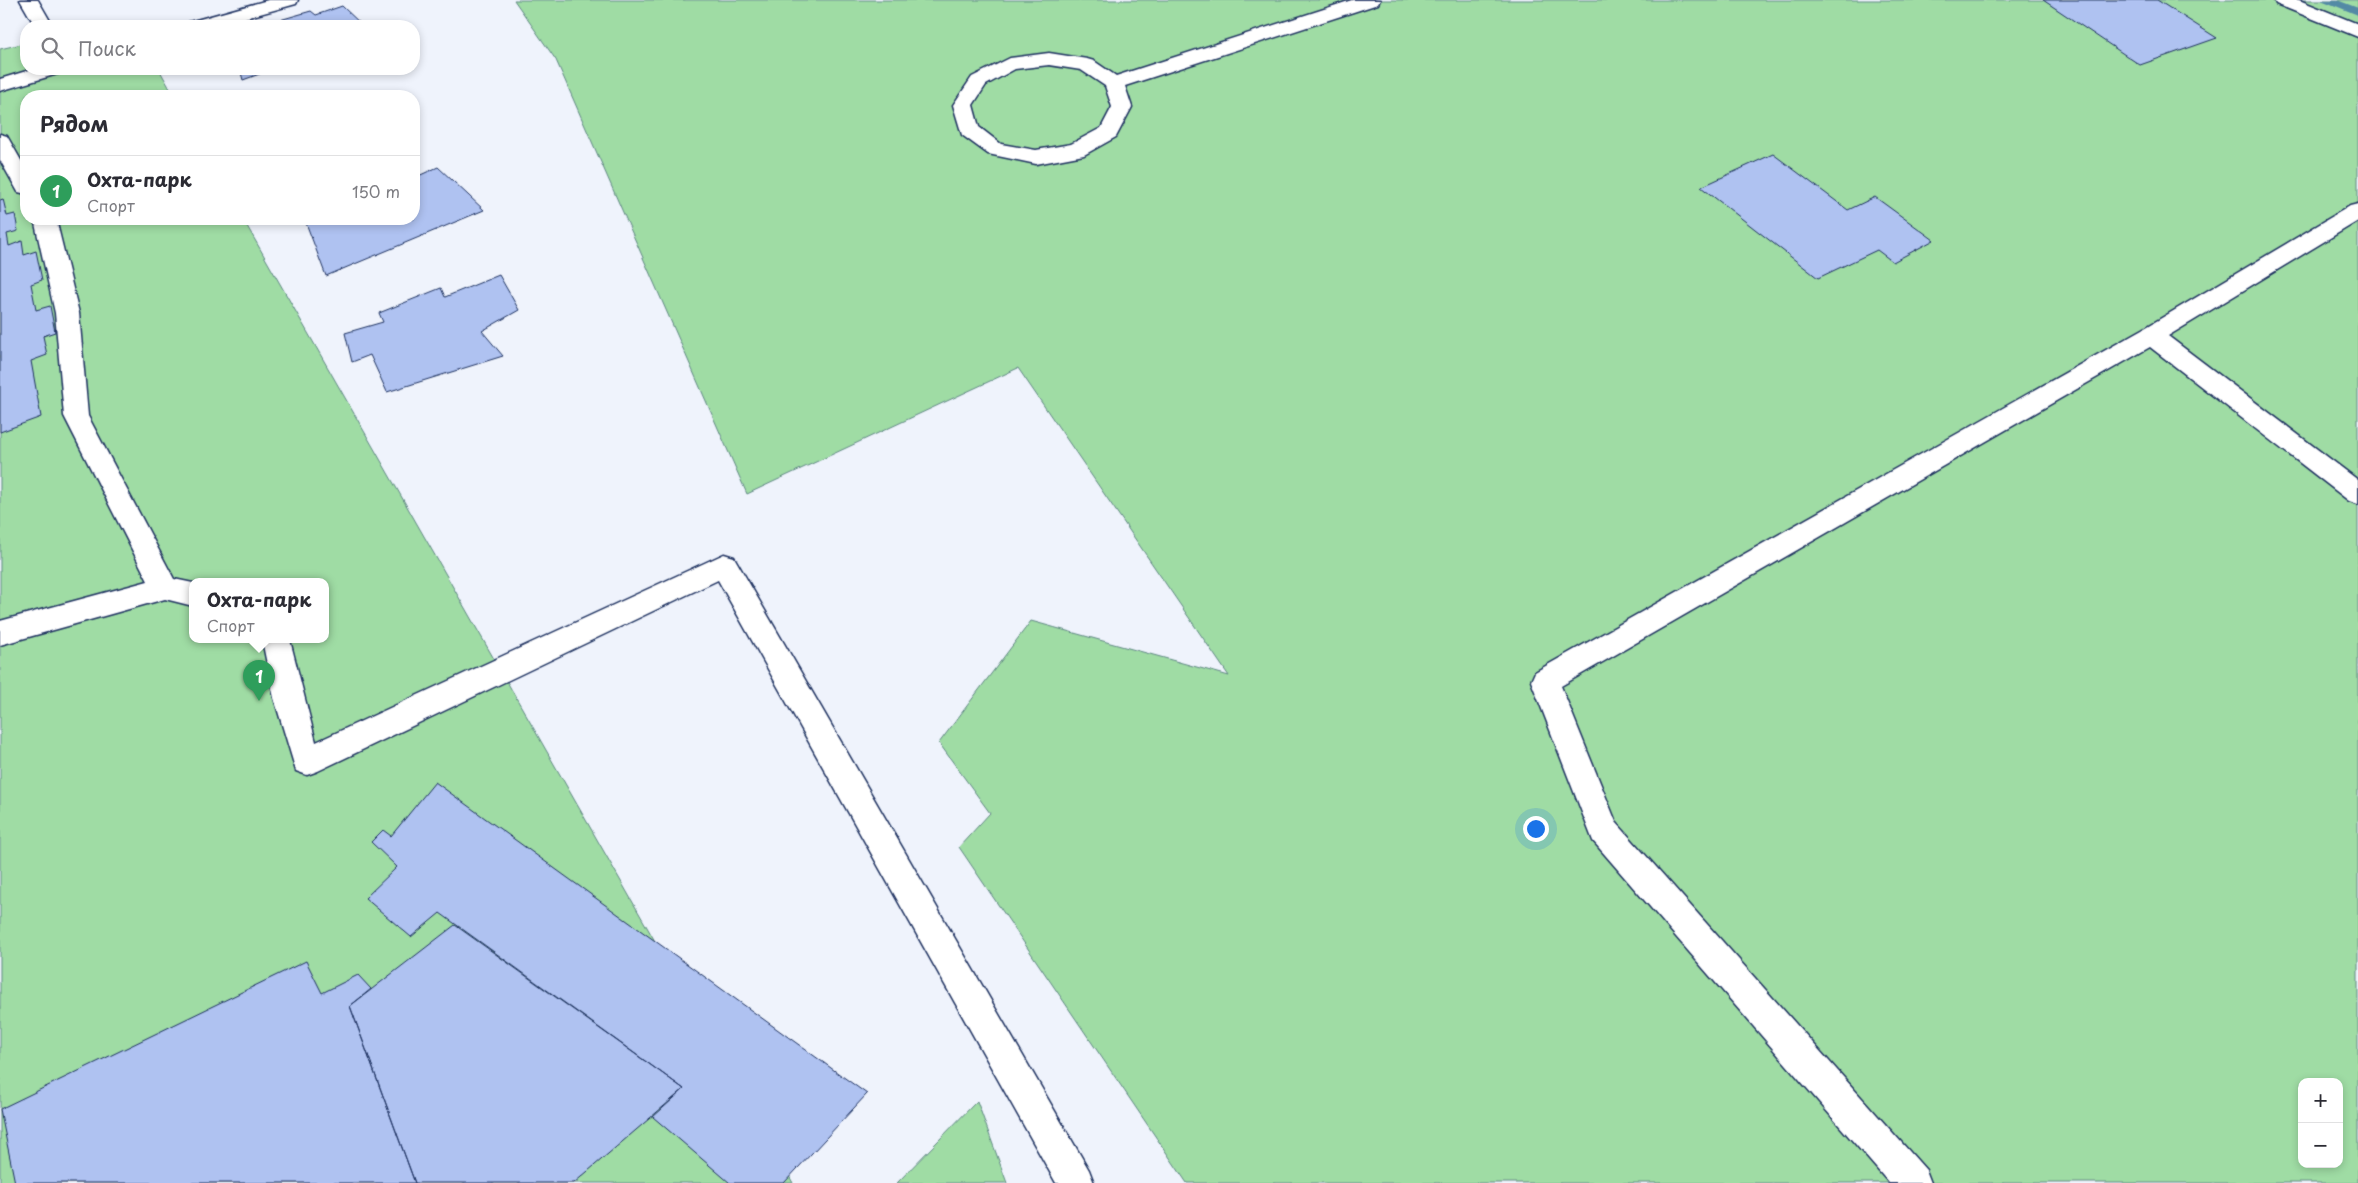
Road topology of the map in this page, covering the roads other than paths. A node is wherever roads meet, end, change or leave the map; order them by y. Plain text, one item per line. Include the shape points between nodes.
1 (29, 0) edge
2 (288, 0) edge
3 (1371, 0) edge
4 (2283, 0) edge
5 (41, 20) edge
6 (217, 20) edge
7 (2358, 32) edge
8 (20, 63) edge
9 (34, 75) edge
10 (0, 81) edge
11 (1114, 83) junction
12 (0, 85) edge
13 (0, 141) edge
14 (20, 176) edge
15 (2358, 211) edge
16 (46, 225) edge
17 (2151, 335) junction
18 (2358, 494) edge
19 (165, 588) junction
20 (189, 595) edge
21 (0, 633) edge
22 (277, 643) edge
23 (1076, 1183) edge
24 (1913, 1183) edge

1 - 5 street
2 - 6 street
3 - 11 street
4 - 7 street
8 - 10 street
9 - 12 street
11 - 11 street via 1087,65 1049,59 1010,64 979,81 963,105 969,130 996,149 1036,157 1077,150 1109,132 1122,107
13 - 14 street
15 - 17 street
16 - 19 street via 67,313 76,416
17 - 18 street
17 - 24 street via 1545,681 1604,831
19 - 20 street
19 - 21 street
22 - 23 street via 307,761 724,565

